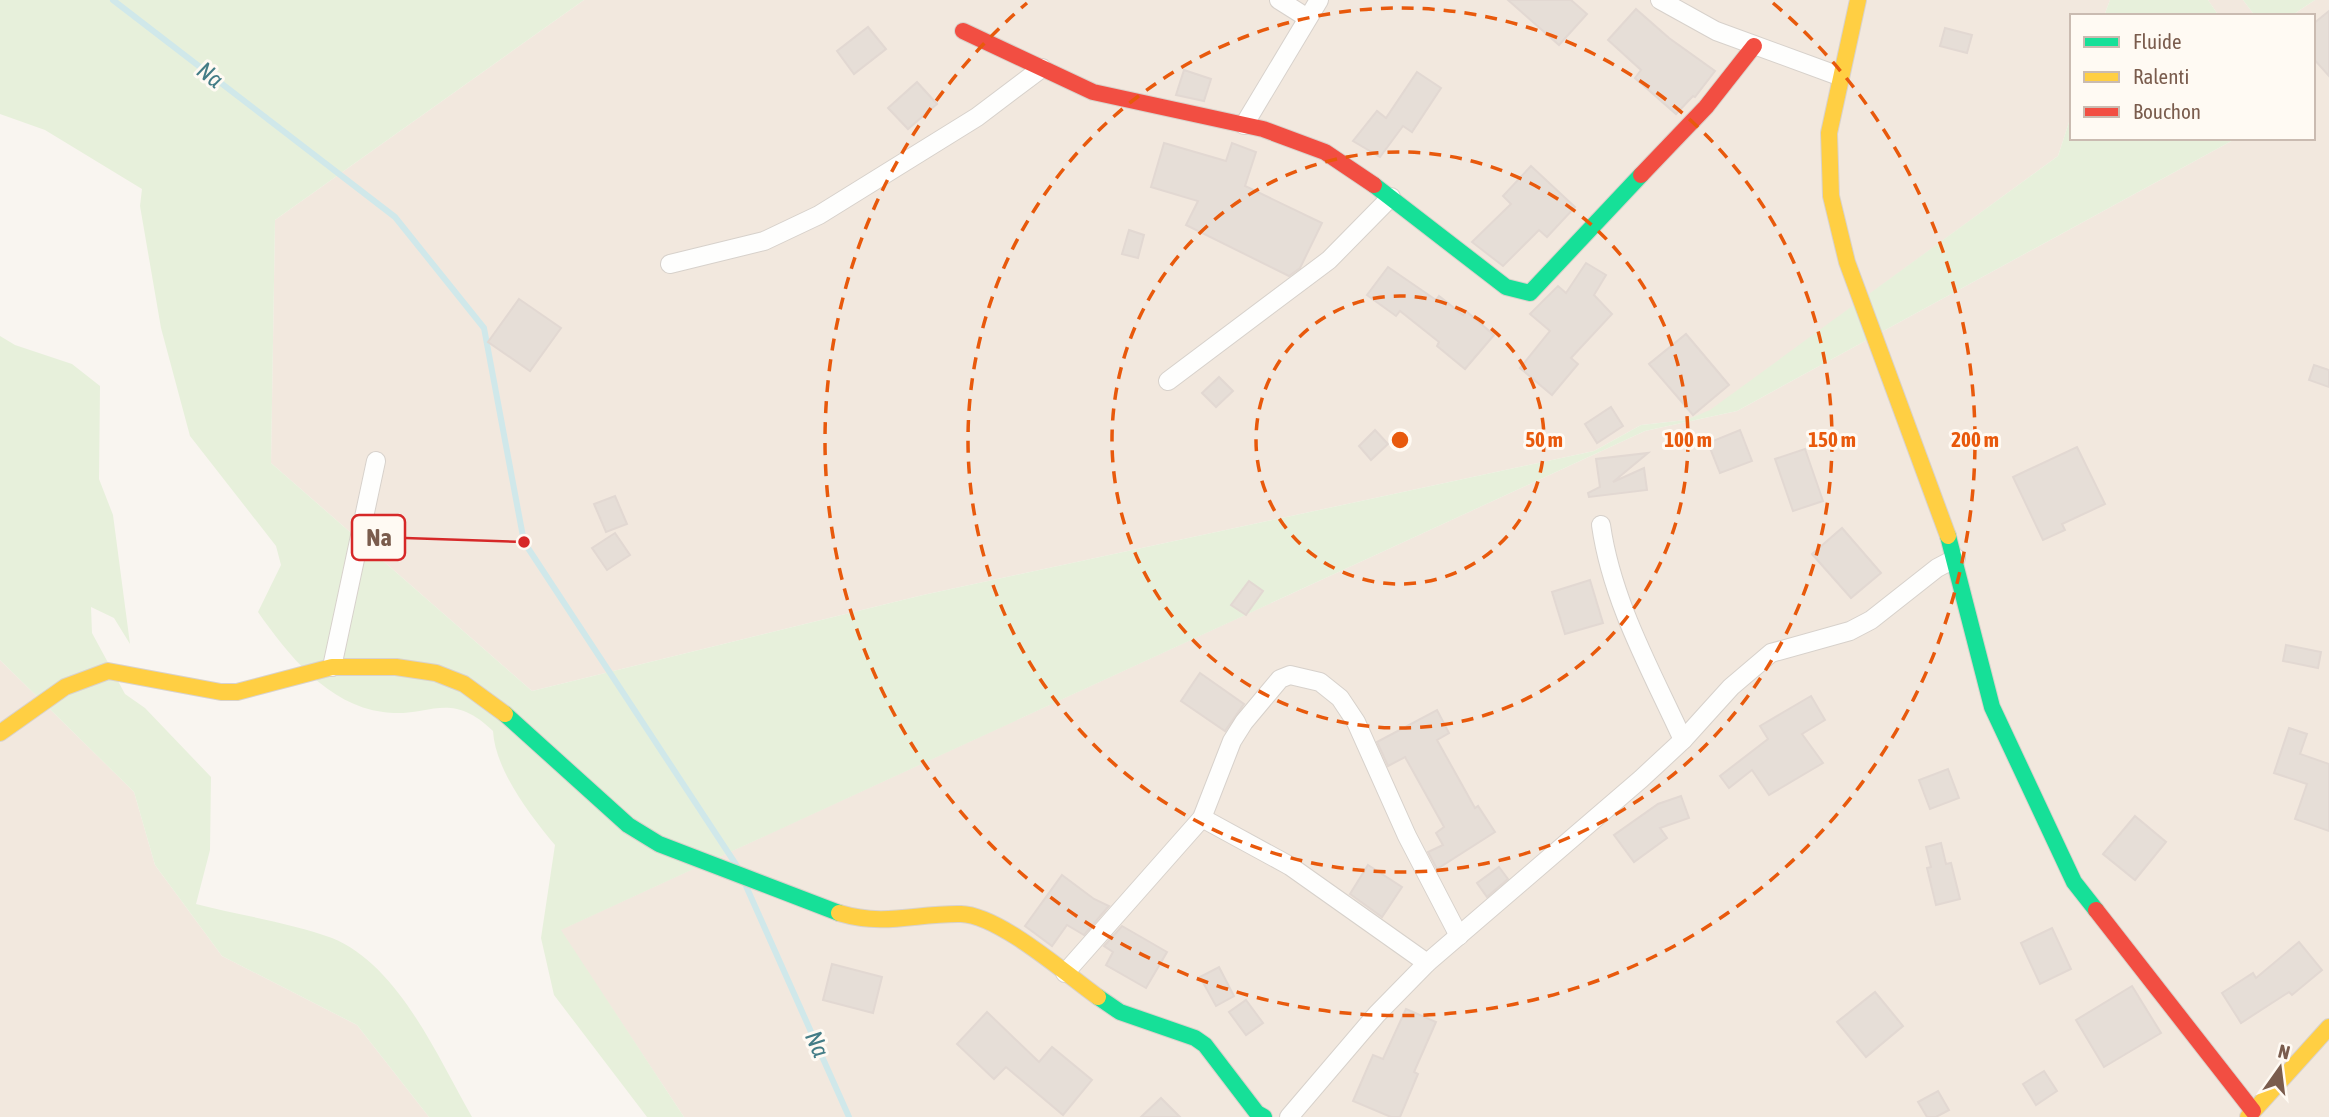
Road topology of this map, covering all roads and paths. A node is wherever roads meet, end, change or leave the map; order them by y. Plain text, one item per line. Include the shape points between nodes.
1 (1279, 0) edge
2 (1319, 0) edge
3 (1660, 0) edge
4 (1858, 0) edge
5 (1306, 17) junction
6 (962, 31) dead end
7 (1754, 46) junction
8 (1042, 68) junction
9 (1839, 76) junction
10 (1244, 125) junction
11 (1391, 197) junction
12 (670, 264) dead end
13 (1168, 381) dead end
14 (376, 461) dead end
15 (1601, 525) dead end
16 (1956, 558) junction
17 (332, 667) junction
18 (0, 733) edge
19 (1683, 740) junction
20 (1202, 818) junction
21 (1459, 936) junction
22 (1427, 963) junction
23 (1065, 973) junction
24 (2329, 1027) edge
25 (2250, 1114) edge
26 (1264, 1117) edge
27 (1289, 1117) edge

1 - 5 street
2 - 5 street
3 - 7 street
4 - 9 street
5 - 10 street
6 - 8 street
7 - 9 street
7 - 11 street via 1706,107 1530,293 1506,287
8 - 10 street via 1119,100
8 - 12 street via 977,117 819,215 764,241
9 - 16 street via 1828,172 1835,219
10 - 11 street via 1325,152
11 - 13 street via 1329,260
14 - 17 street
15 - 19 street via 1606,565 1617,598
16 - 19 street via 1850,631 1771,653 1731,687
16 - 25 street via 1992,707 2074,882
17 - 18 street via 237,692 108,671 90,674
17 - 23 street via 396,667 436,673 464,684 506,715 628,825 696,861 864,920 963,915 993,922
19 - 21 street
20 - 21 street via 1232,741 1280,679 1297,676 1320,682 1340,698 1356,722
20 - 22 street via 1290,866
20 - 23 street
21 - 22 street
22 - 27 street via 1377,1013
23 - 26 street via 1120,1012 1205,1045
24 - 25 street

